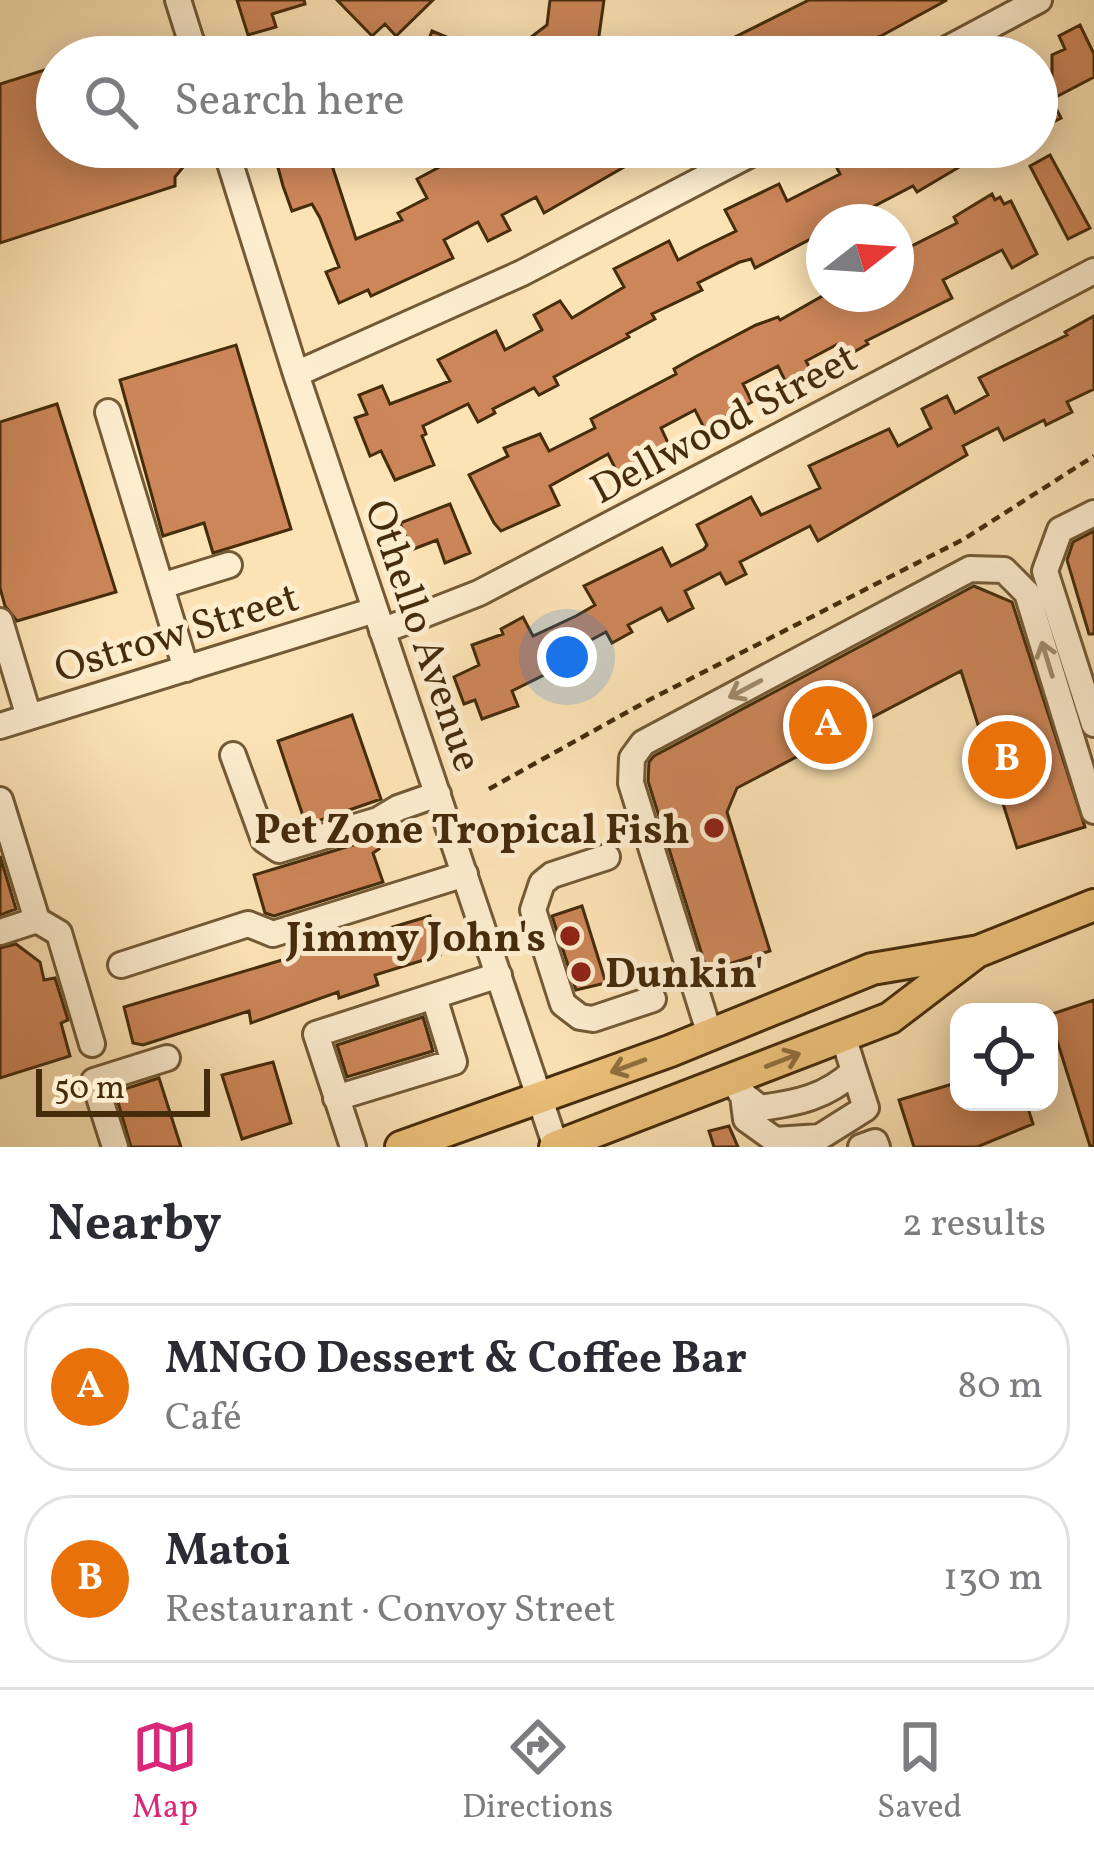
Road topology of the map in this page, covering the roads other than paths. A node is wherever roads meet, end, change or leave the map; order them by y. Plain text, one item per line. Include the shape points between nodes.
1 (178, 0) edge
2 (1040, 0) edge
3 (189, 36) edge
4 (972, 36) edge
5 (232, 168) edge
6 (724, 168) edge
7 (1094, 272) edge
8 (296, 374) junction
9 (108, 412) dead end
10 (1094, 513) edge
11 (1052, 551) junction
12 (229, 566) dead end
13 (1004, 571) junction
14 (161, 586) junction
15 (0, 621) edge
16 (379, 621) junction
17 (186, 669) junction
18 (29, 717) junction
19 (1094, 724) edge
20 (0, 726) edge
21 (233, 754) dead end
22 (438, 794) junction
23 (0, 800) edge
24 (1094, 811) edge
25 (607, 856) dead end
26 (465, 874) junction
27 (1094, 905) edge
28 (38, 920) junction
29 (0, 932) edge
30 (979, 951) junction
31 (121, 965) dead end
32 (499, 975) junction
33 (434, 997) junction
34 (653, 999) dead end
35 (710, 1035) junction
36 (843, 1036) junction
37 (92, 1043) dead end
38 (167, 1058) dead end
39 (854, 1071) junction
40 (737, 1088) junction
41 (538, 1097) junction
42 (336, 1098) junction
43 (115, 1147) edge
44 (353, 1147) edge
45 (401, 1147) edge
46 (555, 1147) edge
47 (861, 1147) edge
48 (877, 1147) edge

1 - 3 street
2 - 4 street
5 - 8 street, Othello Avenue
6 - 8 street via 522,273
7 - 16 street, Dellwood Street via 479,593
8 - 16 street, Othello Avenue
9 - 14 street
10 - 11 street via 1060,530
11 - 13 street
11 - 19 street via 1045,571
12 - 14 street
24 -> 13 street via 1027,593
13 -> 35 street via 970,569 643,743 632,758 631,782
14 - 17 street
15 - 18 street
16 - 17 street, Ostrow Street
16 - 22 street, Othello Avenue
17 - 18 street, Ostrow Street
18 - 20 street, Ostrow Street
21 - 22 street via 264,840 279,850
22 - 26 street, Othello Avenue
23 - 28 street
25 - 34 street via 553,875 533,910 563,1004 593,1019
26 - 31 street via 273,934 248,924
26 - 32 street, Othello Avenue
27 - 30 main road
28 - 29 street
28 - 37 street via 59,933
30 - 35 main road via 872,969
30 - 36 main road via 890,1018
32 - 33 street
32 - 41 street, Othello Avenue
33 - 42 street via 316,1034
33 - 42 street via 454,1062
35 -> 41 main road
36 - 39 street
40 -> 36 main road
38 - 43 street via 94,1081
39 - 40 street via 834,1090 760,1108
39 - 40 street via 866,1108 820,1137 775,1140 746,1118
40 - 46 main road
41 - 45 main road
41 - 46 street, Othello Avenue
42 - 44 street
47 - 48 street

